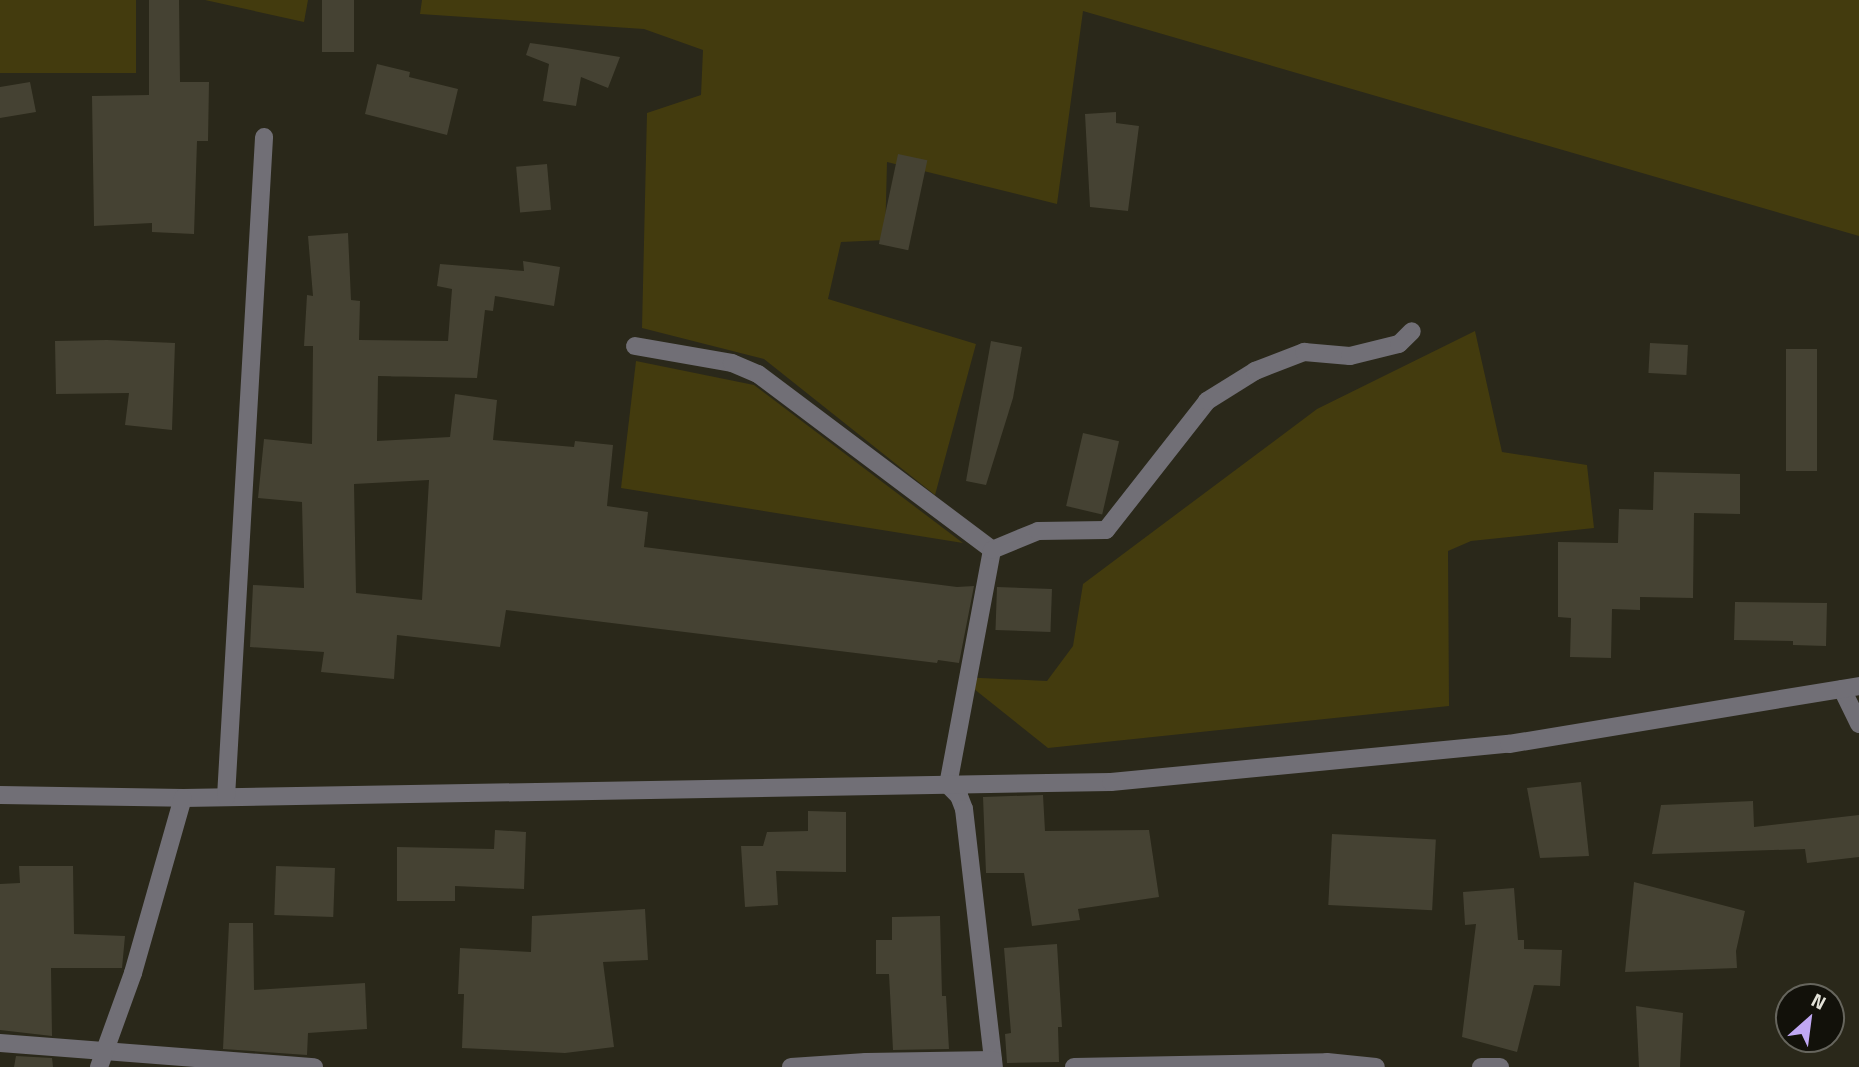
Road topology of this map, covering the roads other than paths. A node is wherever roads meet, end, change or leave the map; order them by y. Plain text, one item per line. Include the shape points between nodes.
1 (264, 137) dead end
2 (1412, 331) dead end
3 (635, 346) dead end
4 (992, 550) junction
5 (1851, 688) edge
6 (1859, 723) edge
7 (948, 785) junction
8 (0, 795) edge
9 (226, 797) junction
10 (183, 798) junction
11 (0, 1043) edge
12 (101, 1059) edge
13 (994, 1063) edge
14 (314, 1067) edge
15 (791, 1067) edge
16 (1074, 1067) edge
17 (1376, 1067) edge
18 (1481, 1067) edge
19 (1500, 1067) edge

1 - 9 street
2 - 4 street via 1399,344 1350,356 1304,352 1255,372 1207,401 1106,530 1038,531
3 - 4 street via 732,363 758,374
4 - 7 street
5 - 6 street
5 - 7 street via 1509,744 1111,782
7 - 9 street
7 - 13 street via 964,809
8 - 10 street
9 - 10 street
10 - 12 street via 132,973
11 - 12 street
12 - 14 street
13 - 15 street via 866,1062
16 - 17 street via 1327,1062
18 - 19 street

